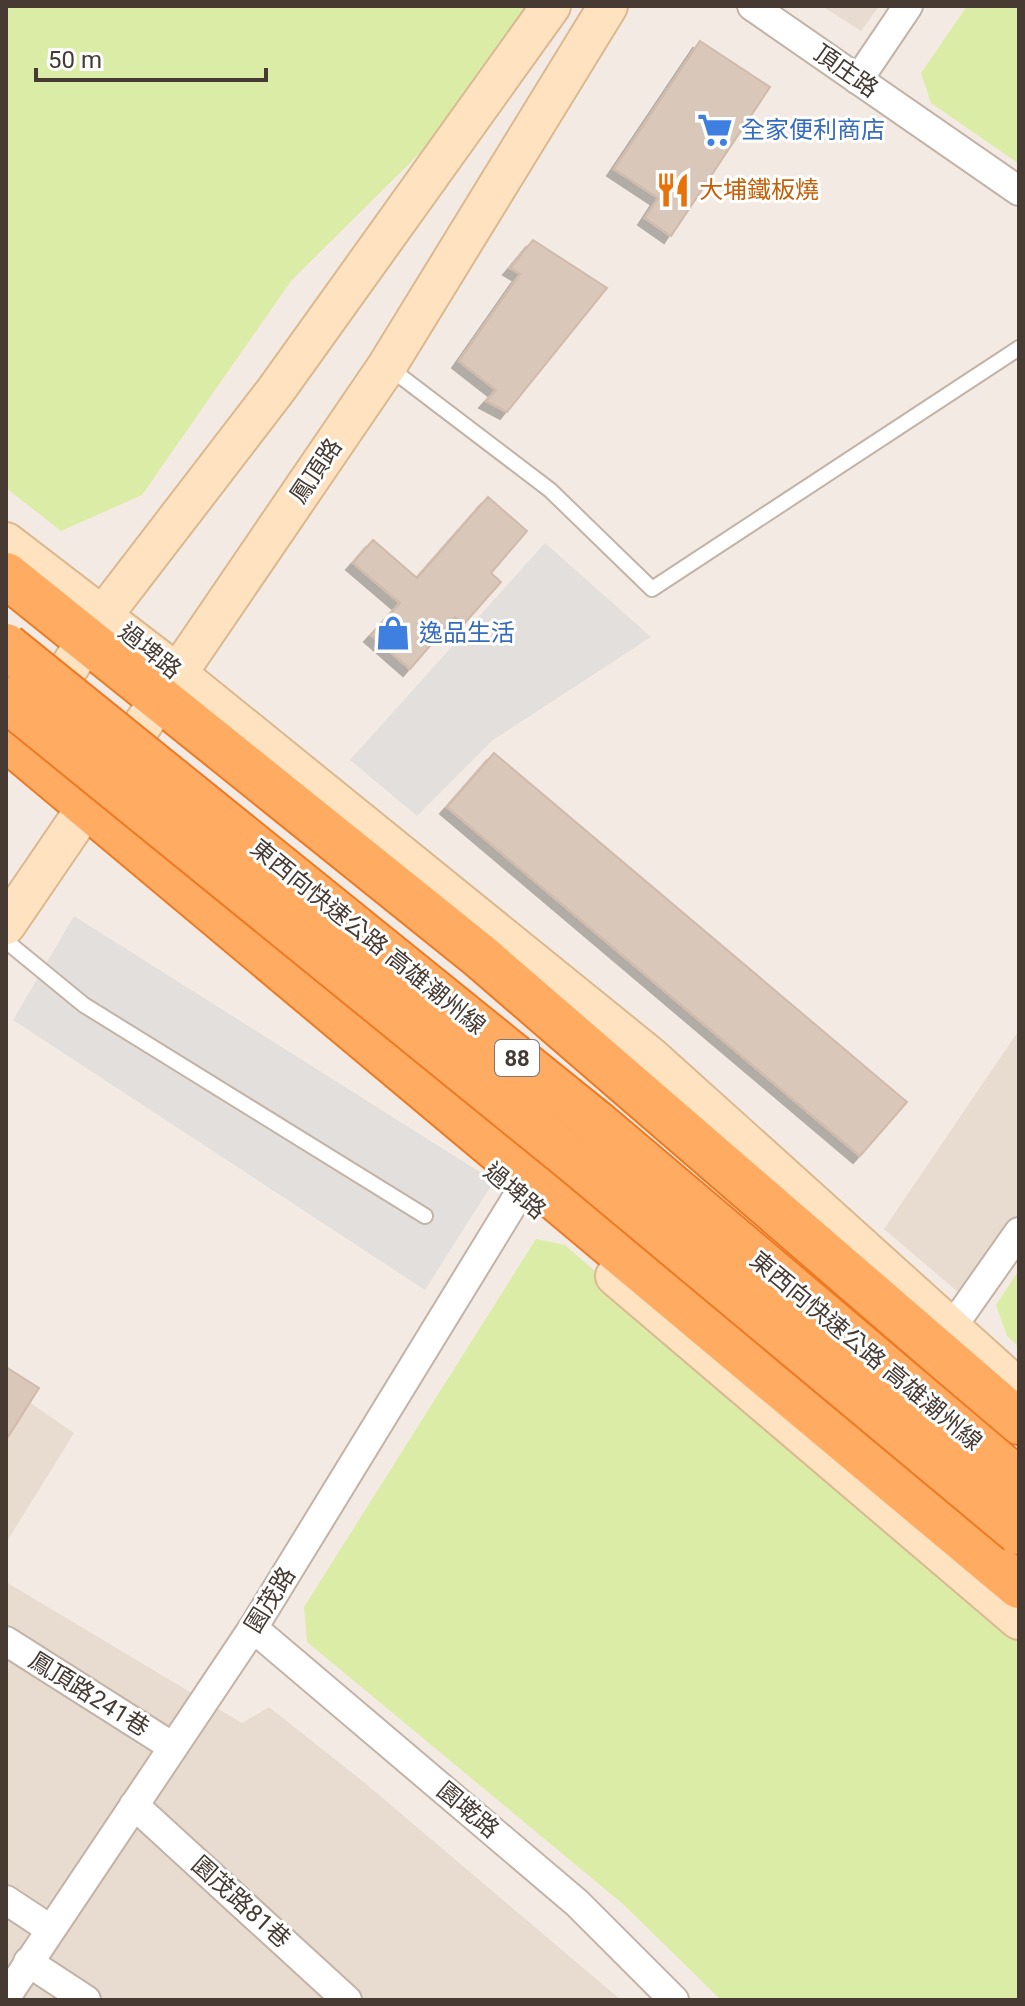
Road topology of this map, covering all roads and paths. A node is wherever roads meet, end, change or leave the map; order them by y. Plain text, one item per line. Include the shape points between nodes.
1 (551, 6) edge
2 (608, 6) edge
3 (752, 6) edge
4 (908, 6) edge
5 (858, 80) junction
6 (1019, 191) edge
7 (1019, 348) edge
8 (387, 366) junction
9 (6, 542) edge
10 (6, 575) edge
11 (96, 626) junction
12 (6, 646) edge
13 (170, 685) junction
14 (6, 699) edge
15 (9, 754) edge
16 (82, 814) junction
17 (6, 925) edge
18 (6, 941) edge
19 (519, 1194) junction
20 (425, 1216) dead end
21 (1019, 1232) edge
22 (950, 1330) junction
23 (1019, 1389) edge
24 (1019, 1422) edge
25 (1019, 1481) edge
26 (1019, 1532) edge
27 (1019, 1586) edge
28 (1019, 1620) edge
29 (253, 1628) junction
30 (6, 1641) edge
31 (173, 1747) junction
32 (134, 1805) junction
33 (6, 1900) edge
34 (50, 1929) junction
35 (28, 1962) junction
36 (6, 1997) edge
37 (86, 2000) edge
38 (347, 2000) edge
39 (674, 2000) edge

1 - 11 main road via 285,377
2 - 8 main road, 鳳頂路
3 - 5 street, 頂庄路
4 - 5 street
5 - 6 street, 頂庄路
7 - 8 lane via 652,589 550,490
8 - 13 main road, 鳳頂路
9 - 11 main road, 過埤路
10 - 11 highway
11 - 13 highway
11 - 15 main road
12 - 25 highway, 東西向快速公路 高雄潮州線 / 88, bridge via 599,1125
13 - 16 main road, 鳳頂路
13 - 22 main road, 過埤路 via 651,1057
13 - 24 highway
14 - 26 highway, 東西向快速公路 高雄潮州線 / 88, bridge via 573,1160
15 - 16 highway
16 - 17 main road, 鳳頂路
16 - 19 main road, 過埤路
16 - 27 highway via 407,1073
18 - 20 lane via 84,1005
19 - 28 main road, 過埤路
19 - 29 street, 園茂路
21 - 22 street
22 - 23 main road, 過埤路
29 - 31 street, 園茂路
29 - 39 street, 園墘路 via 577,1903
30 - 31 street, 鳳頂路241巷
31 - 32 street, 園茂路
32 - 34 street, 園茂路
32 - 38 street, 園茂路81巷
33 - 34 street
34 - 35 street, 園茂路
35 - 36 street, 園茂路
35 - 37 street

